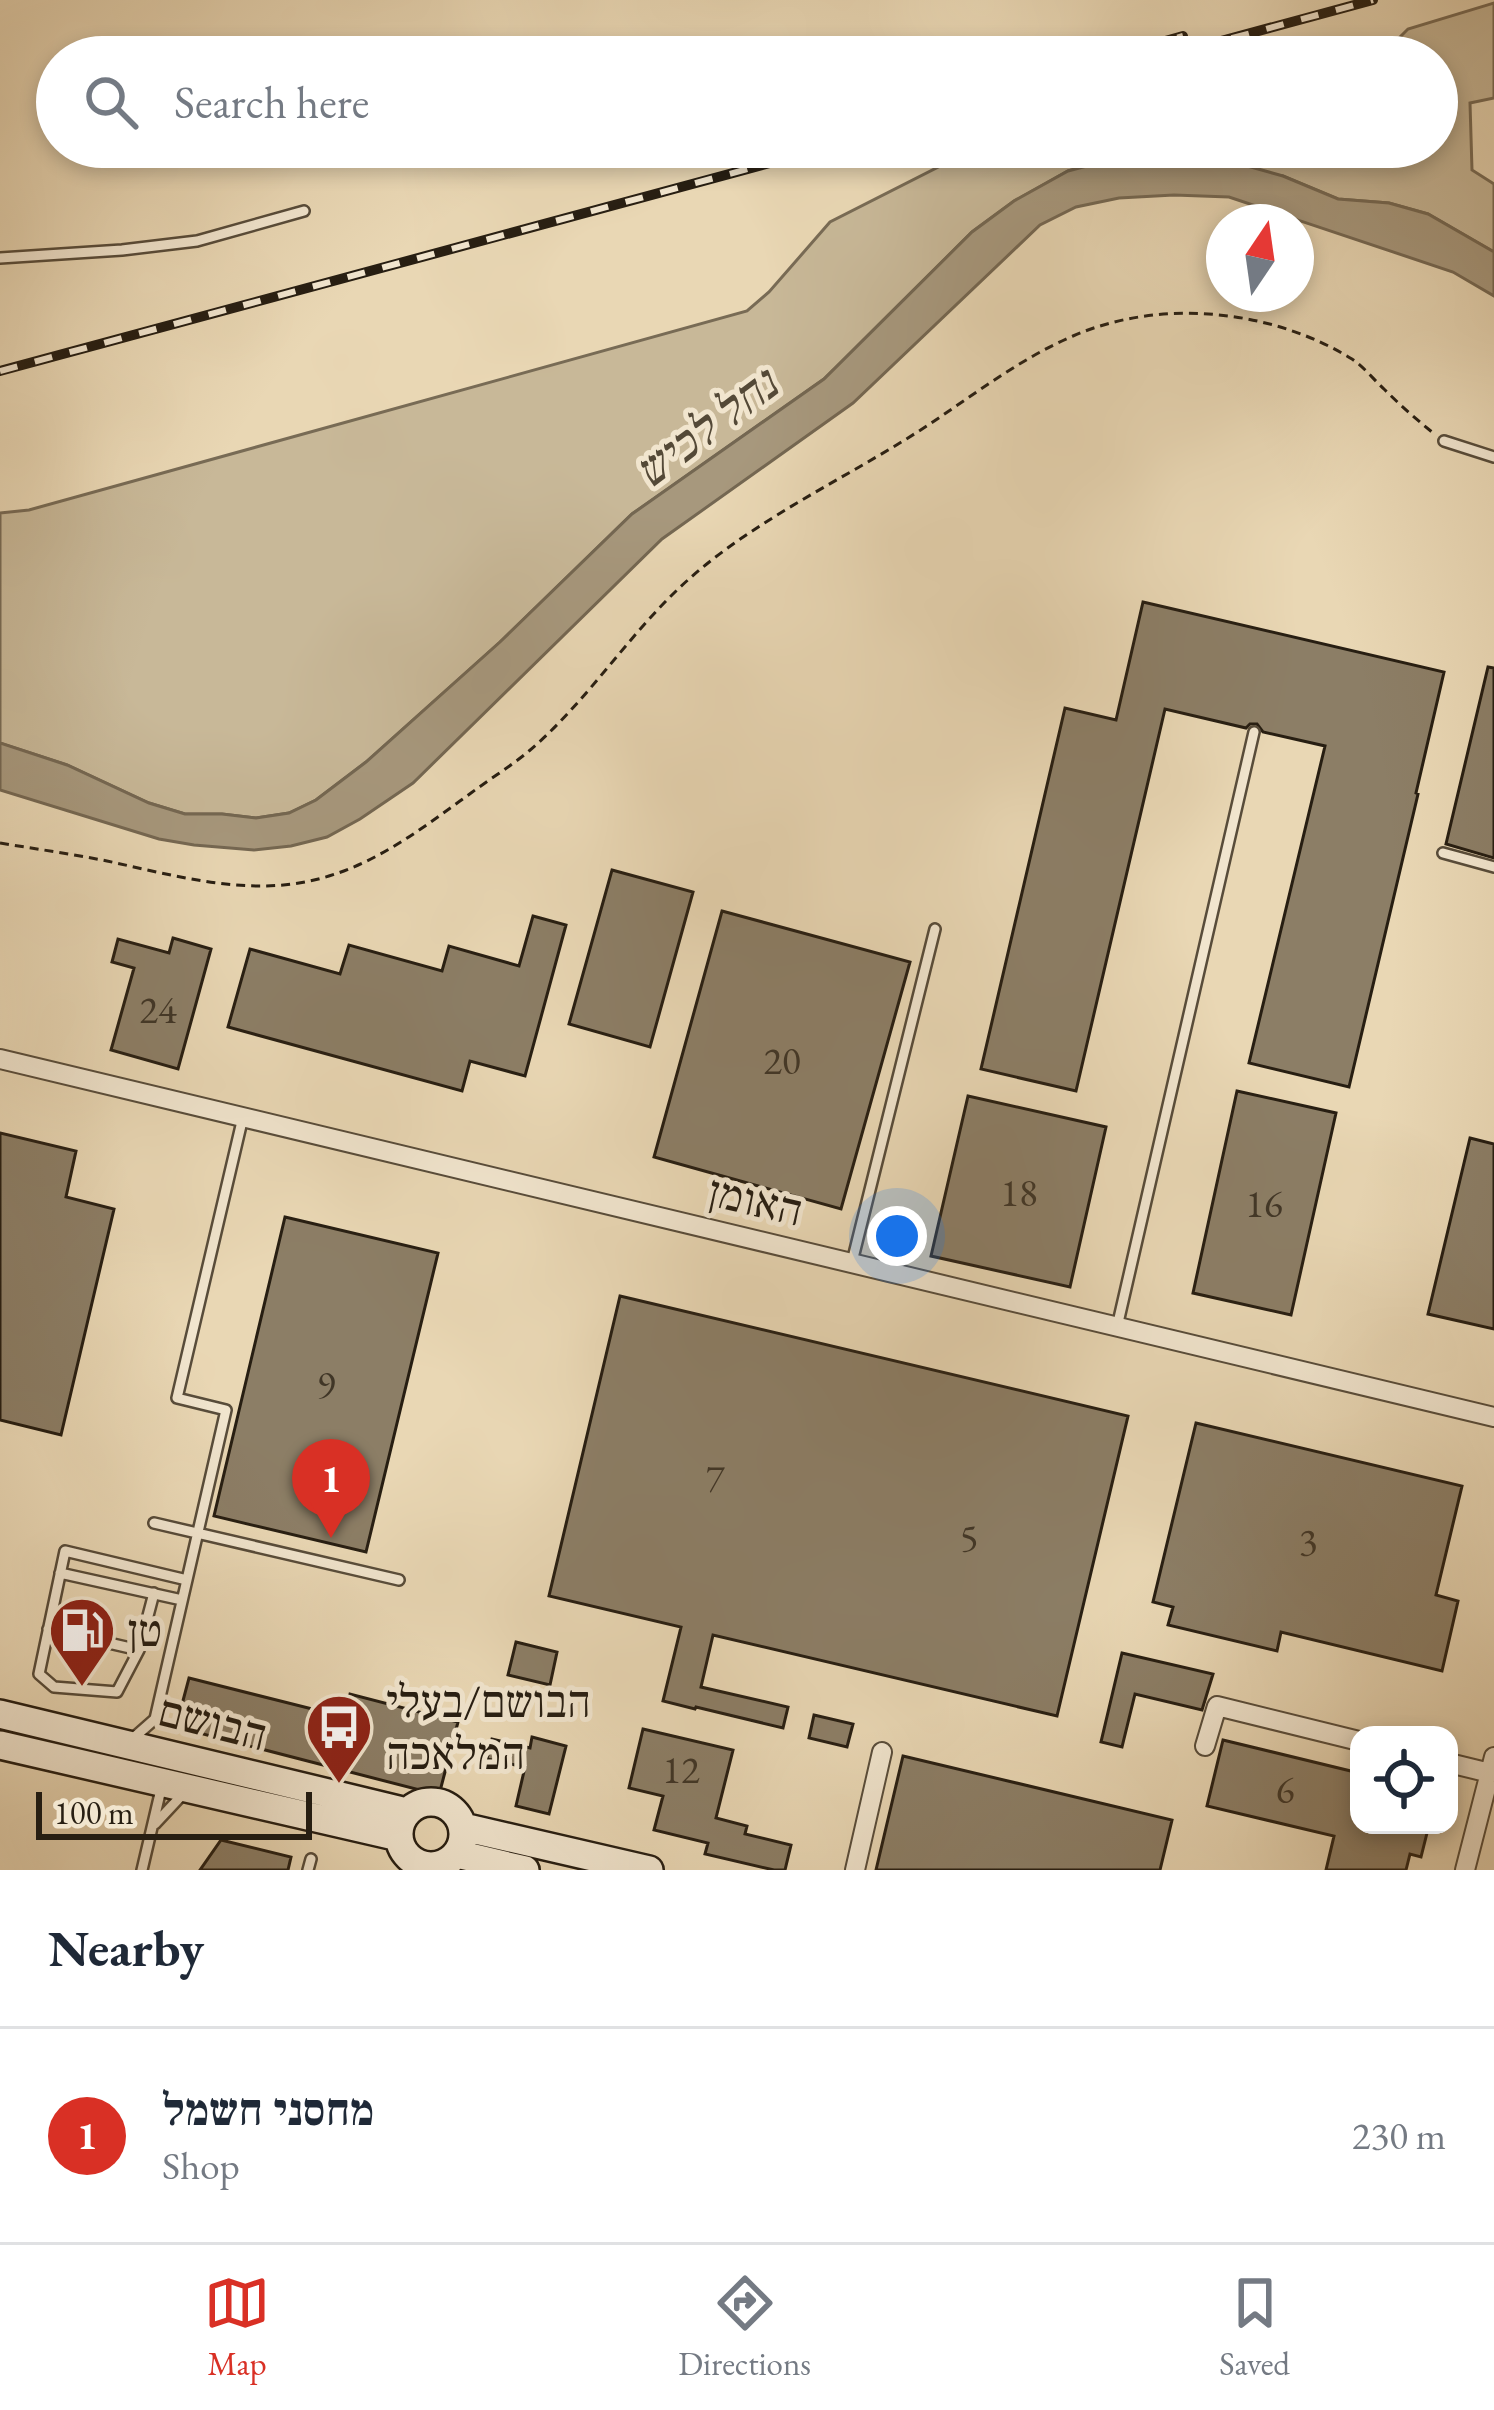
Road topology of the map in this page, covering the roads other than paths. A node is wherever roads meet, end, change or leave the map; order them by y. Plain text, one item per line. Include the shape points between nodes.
1 (304, 212) dead end
2 (0, 258) edge
3 (1444, 441) road end
4 (1494, 457) edge
5 (1254, 732) dead end
6 (1443, 854) dead end
7 (1494, 867) edge
8 (934, 929) dead end
9 (0, 1059) edge
10 (243, 1117) junction
11 (852, 1263) junction
12 (1117, 1327) junction
13 (1494, 1417) edge
14 (154, 1523) dead end
15 (197, 1534) junction
16 (60, 1573) junction
17 (187, 1580) junction
18 (399, 1580) dead end
19 (154, 1593) junction
20 (182, 1600) junction
21 (48, 1629) junction
22 (139, 1650) junction
23 (0, 1714) edge
24 (155, 1718) junction
25 (1350, 1739) edge
26 (126, 1744) junction
27 (0, 1745) edge
28 (1205, 1745) dead end
29 (882, 1752) dead end
30 (182, 1758) junction
31 (1458, 1763) edge
32 (1492, 1765) edge
33 (176, 1786) junction
34 (403, 1825) junction
35 (152, 1829) junction
36 (460, 1840) junction
37 (422, 1868) edge
38 (142, 1870) edge
39 (525, 1870) edge
40 (649, 1870) edge
41 (856, 1870) edge
42 (1465, 1870) edge

1 - 2 lane via 197,241
3 - 4 lane
5 - 12 lane
6 - 7 lane
8 - 11 lane
9 - 10 street, האומן
10 - 11 street, האומן
10 - 15 lane via 177,1398 226,1410
11 - 12 street, האומן
12 - 13 street, האומן
14 - 15 lane
15 - 17 lane
15 - 18 lane
16 - 17 lane via 65,1551
16 - 19 lane
16 - 21 lane
17 - 20 lane
19 - 20 lane
19 - 22 lane
20 - 24 lane
21 - 22 lane
21 - 22 lane via 39,1673 54,1687 117,1691
23 - 26 street, הבושם
24 - 26 lane
24 - 30 lane
25 - 28 street via 1217,1706
26 - 30 street, הבושם
27 - 33 street, הבושם
29 - 41 street
30 - 33 lane
30 - 34 street, הבושם
31 - 32 street
32 - 42 street
33 - 34 street, הבושם
33 - 35 lane
33 - 35 lane
34 - 36 street via 416,1805 437,1802 454,1810
34 - 37 street via 406,1855
35 - 38 lane
36 - 37 street via 442,1865
36 - 39 street
36 - 40 street

